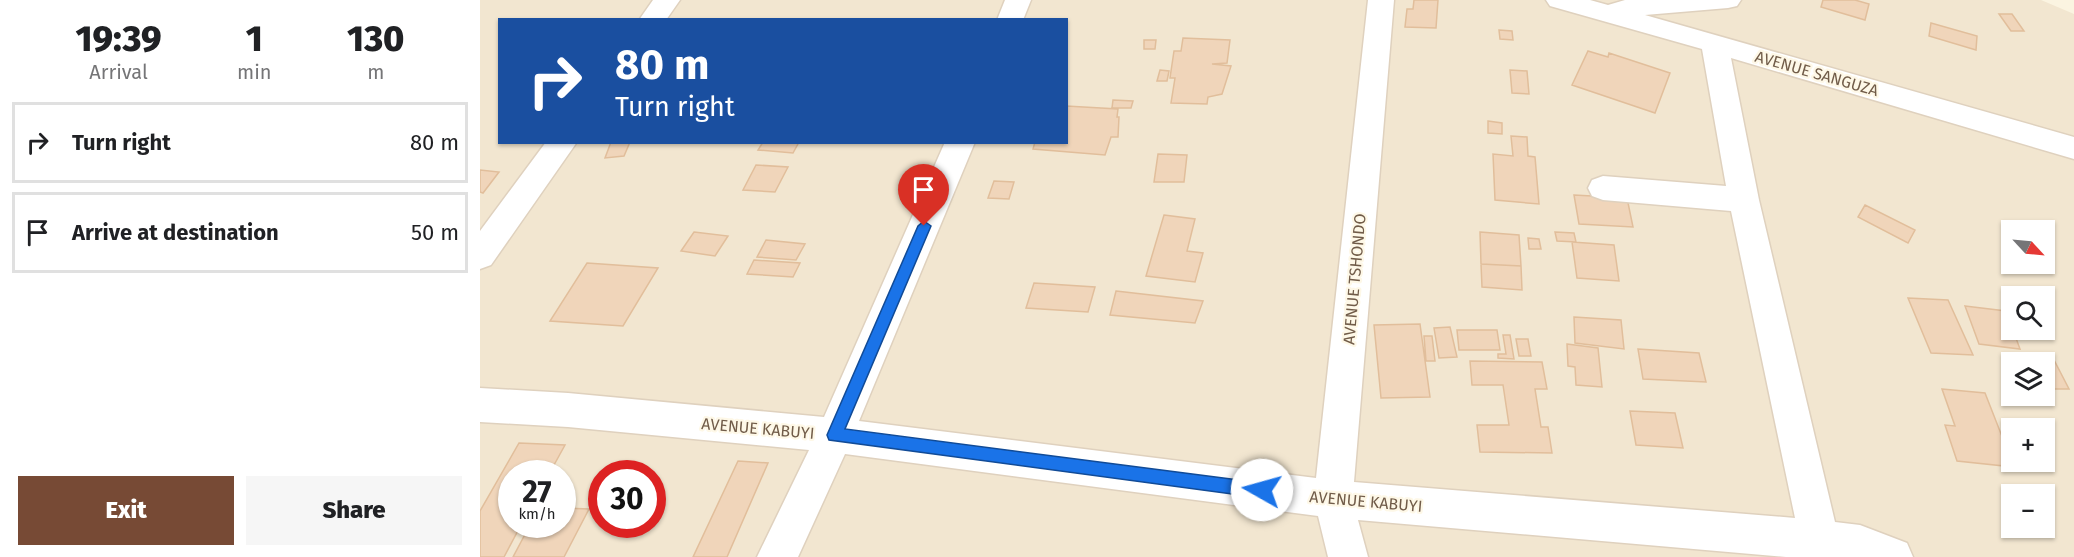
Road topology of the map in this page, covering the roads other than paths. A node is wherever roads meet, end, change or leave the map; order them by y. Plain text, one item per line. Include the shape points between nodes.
1 (666, 0) edge
2 (1018, 0) edge
3 (1381, 0) edge
4 (1559, 0) edge
5 (1728, 0) edge
6 (1596, 11) junction
7 (653, 18) edge
8 (1011, 18) edge
9 (1715, 44) junction
10 (562, 144) edge
11 (959, 144) edge
12 (2074, 148) edge
13 (1603, 188) dead end
14 (1744, 200) junction
15 (480, 256) edge
16 (480, 405) edge
17 (835, 435) junction
18 (1333, 499) junction
19 (1819, 540) junction
20 (777, 557) edge
21 (1348, 557) edge
22 (1893, 557) edge

1 - 7 street
2 - 8 street
3 - 18 street, AVENUE TSHONDO
4 - 6 street, AVENUE SANGUZA
5 - 6 street
6 - 9 street, AVENUE SANGUZA
9 - 12 street, AVENUE SANGUZA
9 - 14 street
10 - 15 street
11 - 17 street
13 - 14 street
14 - 19 street
16 - 17 street, AVENUE KABUYI
17 - 18 street, AVENUE KABUYI
17 - 20 street
18 - 19 street, AVENUE KABUYI
18 - 21 street, AVENUE TSHONDO
19 - 22 street, AVENUE KABUYI via 1860,545

